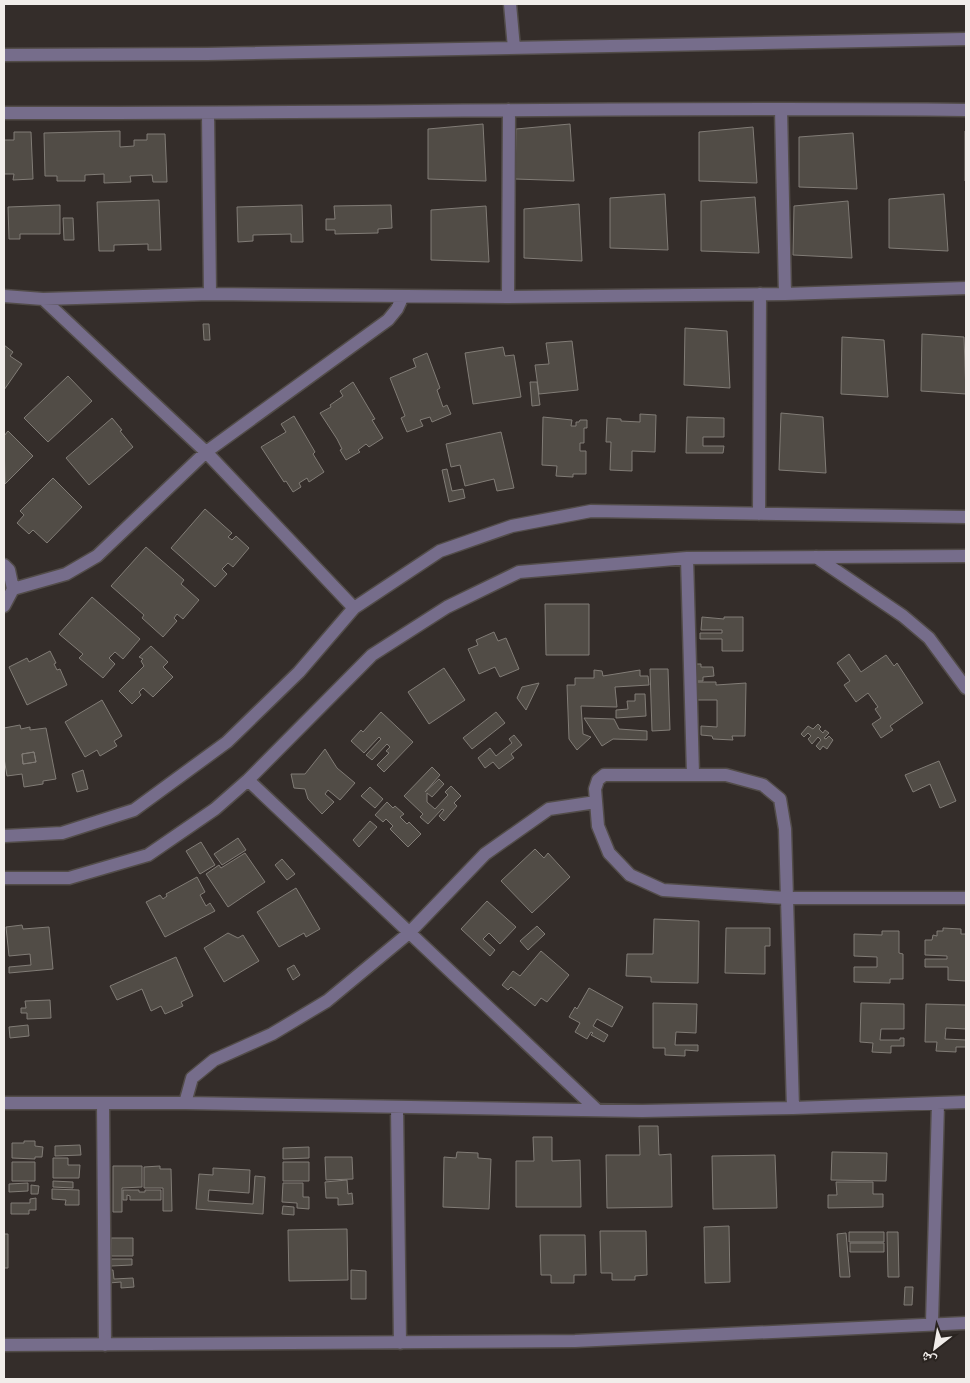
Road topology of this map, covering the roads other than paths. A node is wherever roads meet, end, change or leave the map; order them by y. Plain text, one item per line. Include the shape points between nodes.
1 (510, 4) edge
2 (966, 39) edge
3 (514, 48) junction
4 (4, 56) edge
5 (781, 109) junction
6 (509, 110) junction
7 (966, 110) edge
8 (4, 113) edge
9 (208, 114) junction
10 (966, 288) edge
11 (210, 294) junction
12 (760, 294) junction
13 (785, 294) junction
14 (4, 296) edge
15 (403, 296) junction
16 (508, 297) junction
17 (43, 299) junction
18 (206, 452) junction
19 (759, 514) junction
20 (966, 517) edge
21 (966, 556) edge
22 (816, 557) junction
23 (687, 558) junction
24 (4, 565) edge
25 (13, 589) junction
26 (4, 606) edge
27 (354, 608) junction
28 (966, 688) edge
29 (693, 774) junction
30 (248, 780) junction
31 (596, 802) junction
32 (4, 836) edge
33 (4, 878) edge
34 (786, 898) junction
35 (966, 898) edge
36 (408, 933) junction
37 (966, 1102) edge
38 (103, 1103) junction
39 (185, 1103) junction
40 (4, 1104) edge
41 (938, 1104) junction
42 (397, 1107) junction
43 (793, 1108) junction
44 (596, 1110) junction
45 (932, 1323) junction
46 (966, 1323) edge
47 (400, 1343) junction
48 (4, 1345) edge
49 (105, 1346) junction

1 - 3 street
2 - 3 street
3 - 4 street
5 - 6 street
5 - 7 street
5 - 13 street
6 - 9 street
6 - 16 street
8 - 9 street
9 - 11 street
10 - 13 street
11 - 15 street
11 - 17 street
12 - 13 street
12 - 16 street
12 - 19 street
14 - 17 street
15 - 16 street
15 - 18 street via 388,320
17 - 18 street
18 - 25 street via 97,556 66,574
18 - 27 street
19 - 20 street
19 - 27 street via 591,511 512,526 440,551
21 - 22 street
22 - 23 street
22 - 28 street via 903,616 929,638
23 - 29 street
23 - 30 street via 518,572 447,607 372,655
24 - 25 street via 9,570
25 - 26 street
27 - 32 street via 299,672 228,742 134,810 62,833
29 - 31 street via 604,775 595,789
29 - 34 street via 726,774 763,785 780,799 785,829
30 - 33 street via 215,809 148,855 69,878
30 - 36 street
31 - 34 street via 598,826 609,853 630,875 663,890
31 - 36 street via 548,810 524,826 485,854
34 - 35 street
34 - 43 street
36 - 39 street via 328,1001 272,1034 214,1060 192,1078
36 - 44 street
37 - 41 street
38 - 39 street
38 - 40 street
38 - 49 street
39 - 42 street
41 - 43 street
41 - 45 street
42 - 44 street
42 - 47 street
43 - 44 street
45 - 46 street
45 - 47 street via 575,1341
47 - 49 street
48 - 49 street

